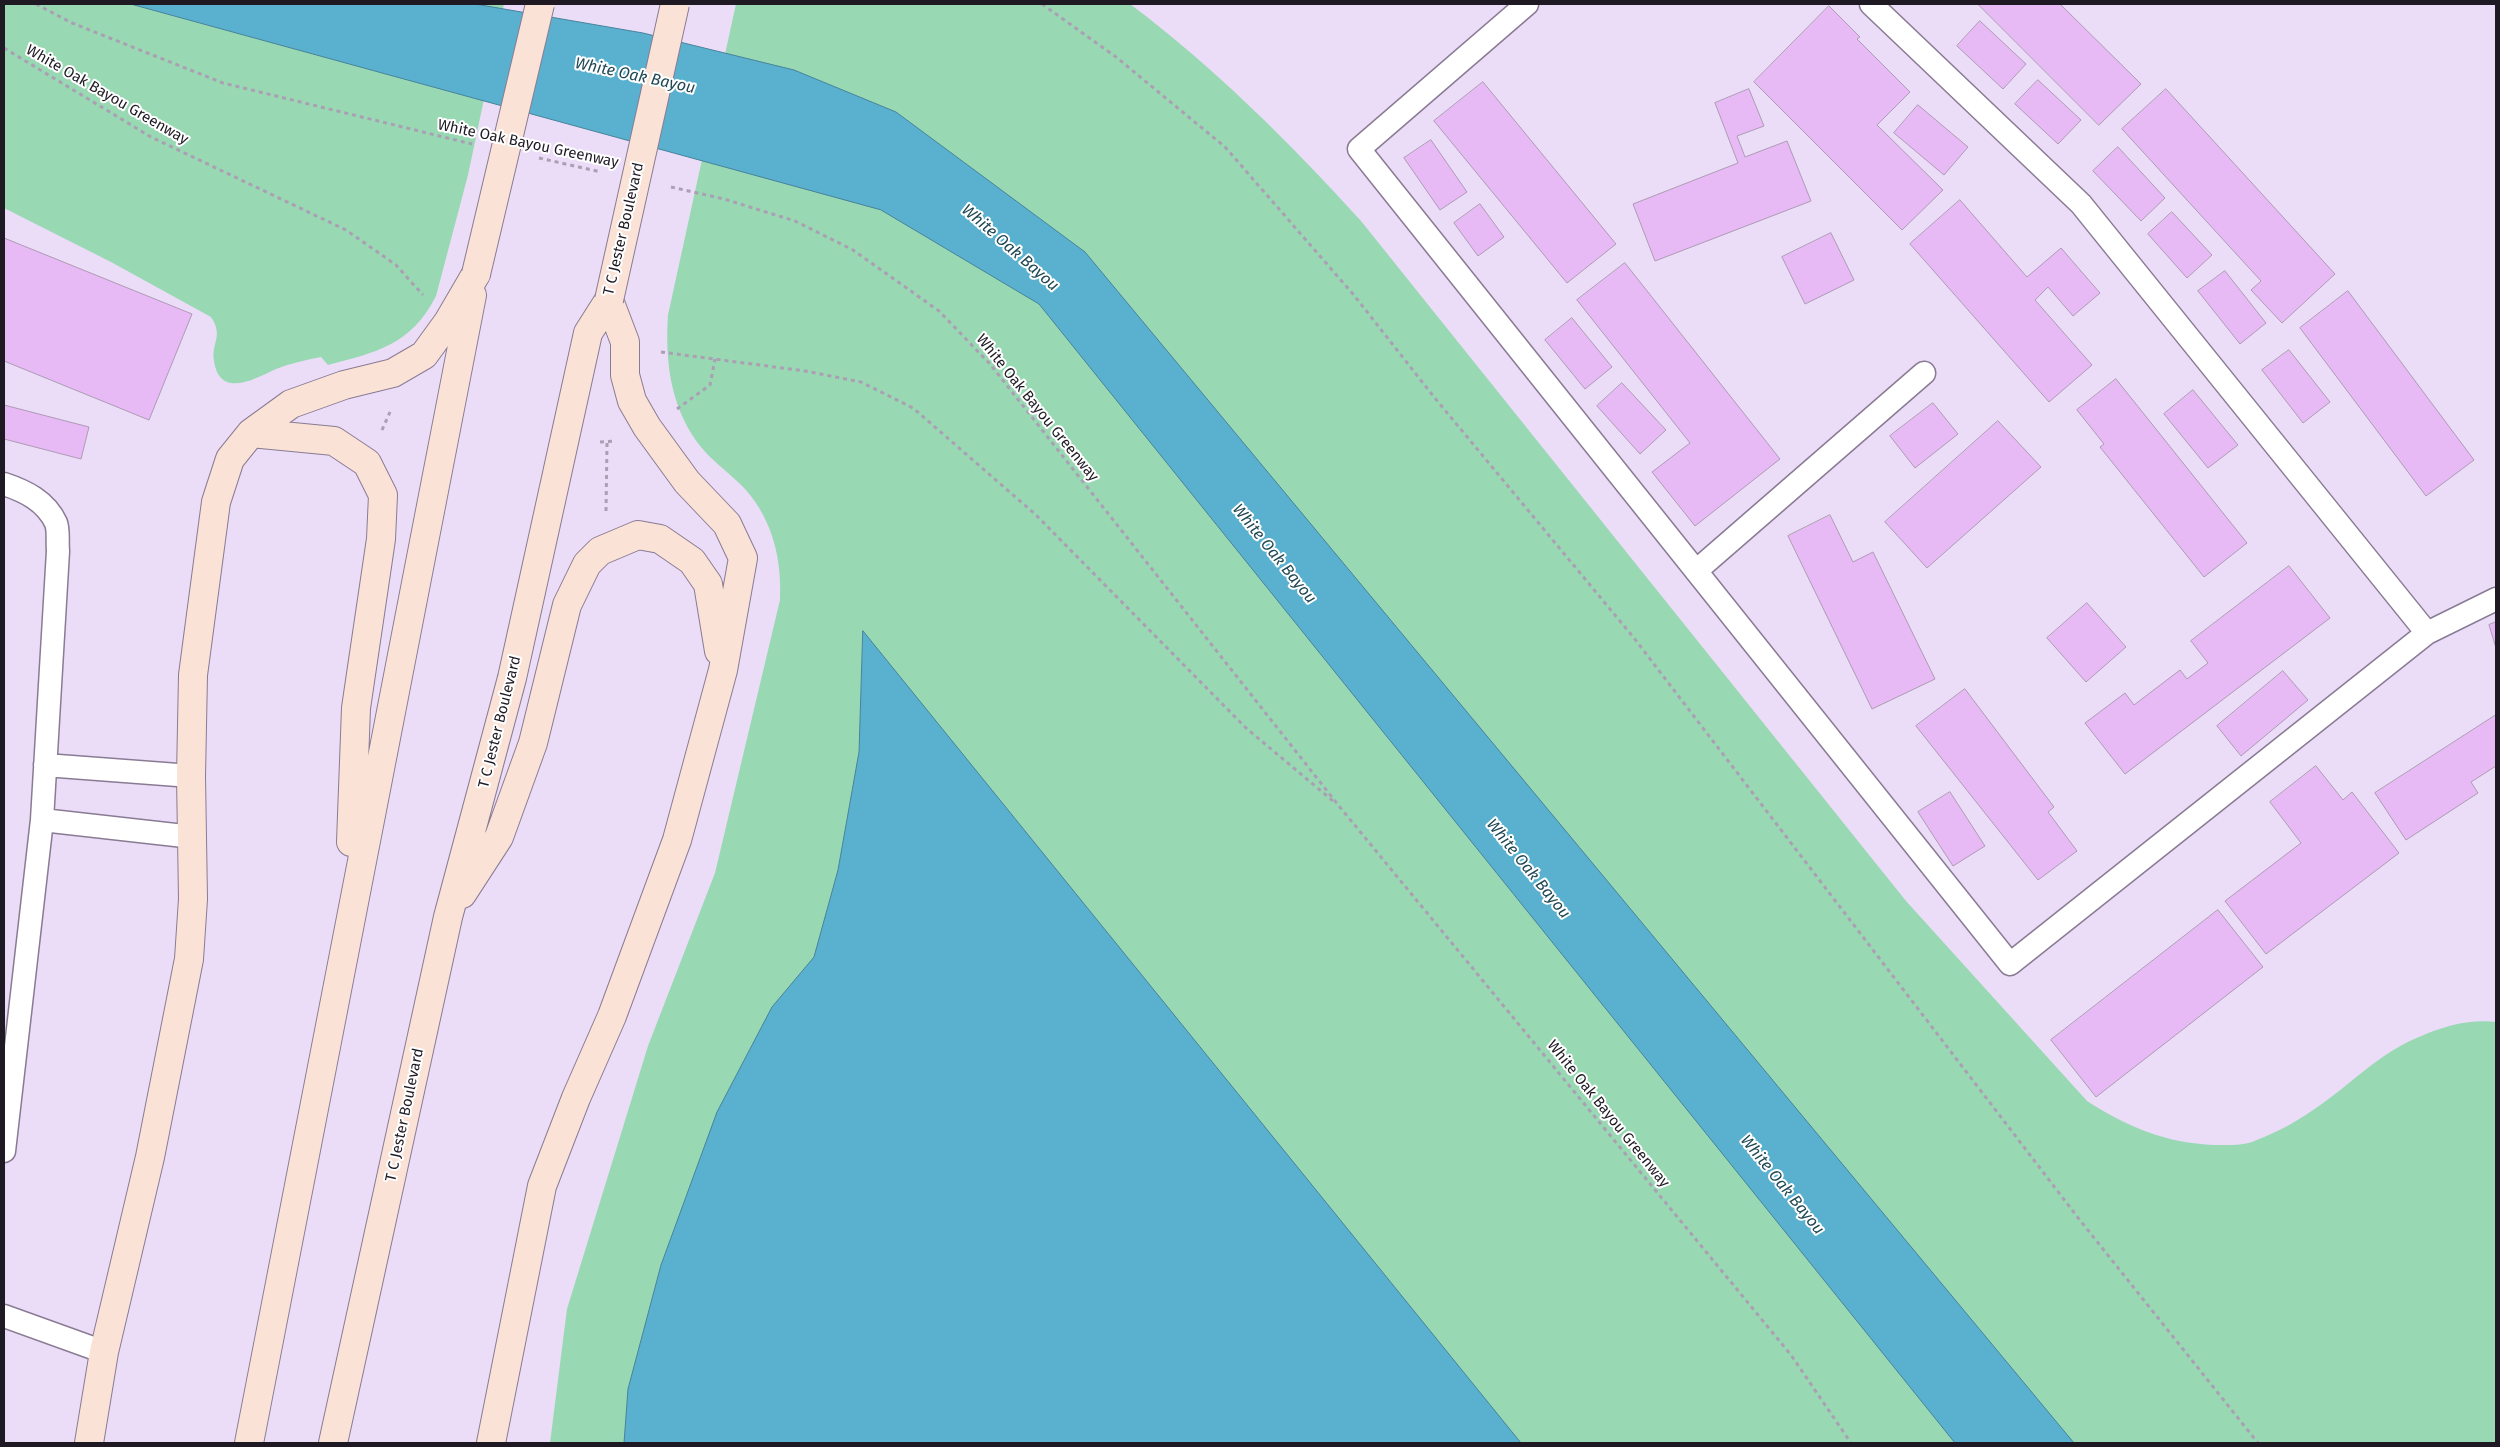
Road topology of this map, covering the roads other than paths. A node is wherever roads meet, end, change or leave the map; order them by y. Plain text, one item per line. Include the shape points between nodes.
1 (540, 4) edge
2 (675, 4) edge
3 (1527, 4) edge
4 (1871, 4) edge
5 (476, 274) junction
6 (609, 300) junction
7 (1924, 372) dead end
8 (251, 433) junction
9 (4, 484) edge
10 (1696, 571) junction
11 (2496, 599) edge
12 (2427, 633) junction
13 (722, 670) junction
14 (46, 765) junction
15 (191, 776) junction
16 (42, 820) junction
17 (193, 837) junction
18 (448, 916) junction
19 (348, 928) junction
20 (4, 1151) edge
21 (4, 1316) edge
22 (104, 1352) junction
23 (89, 1443) edge
24 (249, 1443) edge
25 (333, 1443) edge
26 (491, 1443) edge

1 - 5 main road, bridge
2 - 6 main road, T C Jester Boulevard, bridge
3 - 10 lane via 1359,149
4 - 12 lane via 2081,204
5 - 8 main road via 424,355 393,372 291,404
5 - 19 main road
6 - 13 main road via 625,342 625,375 632,401 686,482 727,524 743,558
6 - 18 main road, T C Jester Boulevard via 588,333 512,678
7 - 10 lane
8 - 15 main road via 230,459 216,502 194,675
8 - 19 main road via 334,440 367,463 383,495 381,539 356,708
9 - 14 lane via 28,492 45,506 56,524 58,551
10 - 12 lane via 2010,964
11 - 12 lane
13 - 18 main road via 708,584 692,561 660,539 638,535 600,551 587,564 567,605 533,743 499,837
13 - 26 main road via 677,840 612,1016 542,1186
14 - 15 lane
14 - 16 lane
15 - 17 main road
16 - 17 lane
16 - 20 lane
17 - 22 main road via 189,959 150,1157
18 - 25 main road, T C Jester Boulevard
19 - 24 main road
21 - 22 lane
22 - 23 main road

